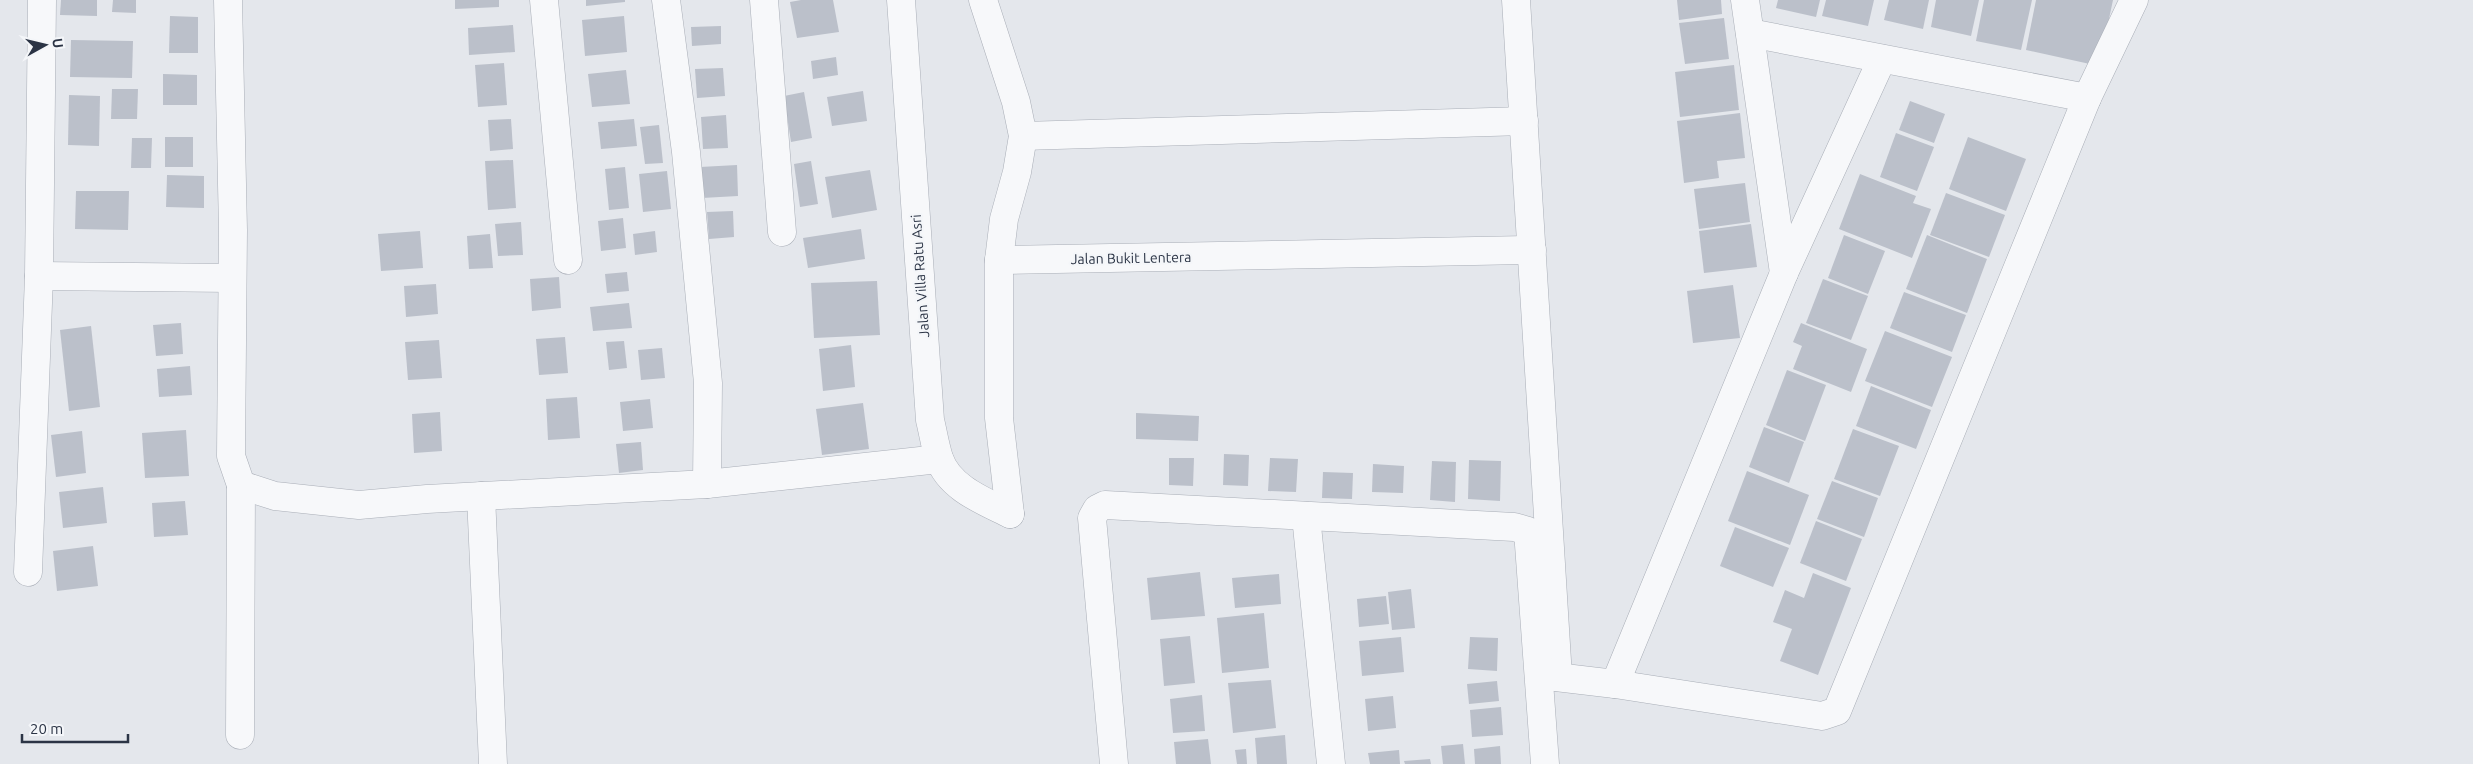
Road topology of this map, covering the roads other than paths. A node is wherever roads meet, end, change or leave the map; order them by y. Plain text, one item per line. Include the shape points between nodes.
1 (42, 0) edge
2 (228, 0) edge
3 (544, 0) edge
4 (666, 0) edge
5 (764, 0) edge
6 (901, 0) edge
7 (983, 0) edge
8 (1516, 0) edge
9 (1745, 0) edge
10 (2134, 0) edge
11 (1750, 33) junction
12 (1882, 59) junction
13 (2087, 98) junction
14 (1524, 121) junction
15 (1023, 136) junction
16 (782, 232) dead end
17 (1532, 250) junction
18 (568, 260) dead end
19 (999, 260) junction
20 (1784, 273) junction
21 (39, 276) junction
22 (232, 278) junction
23 (939, 459) junction
24 (707, 484) junction
25 (241, 486) junction
26 (481, 496) junction
27 (1306, 516) junction
28 (28, 572) dead end
29 (1548, 676) junction
30 (1615, 684) junction
31 (240, 735) dead end
32 (494, 764) edge
33 (1114, 764) edge
34 (1331, 764) edge
35 (1546, 764) edge

1 - 21 street
2 - 22 street via 232,97
3 - 18 street
4 - 24 street via 686,152 708,383
5 - 16 street
6 - 23 street, Jalan Villa Ratu Asri via 930,420
7 - 15 street via 1016,102
8 - 14 street
9 - 11 street
10 - 13 street
11 - 12 street
11 - 20 street
12 - 13 street
12 - 20 street
13 - 30 street via 1837,711 1822,716
14 - 15 street
14 - 17 street
15 - 19 street via 1004,219
17 - 19 street, Jalan Bukit Lentera
17 - 29 street
19 - 23 street, Jalan Villa Ratu Asri via 999,418 1010,514 952,480
20 - 30 street
21 - 22 street
21 - 28 street
22 - 25 street via 231,456
23 - 24 street
24 - 26 street
25 - 26 street via 275,496 359,505
25 - 31 street
26 - 32 street
27 - 29 street via 1514,526 1528,530
27 - 33 street via 1105,505 1096,509 1092,518
27 - 34 street
29 - 30 street
29 - 35 street

